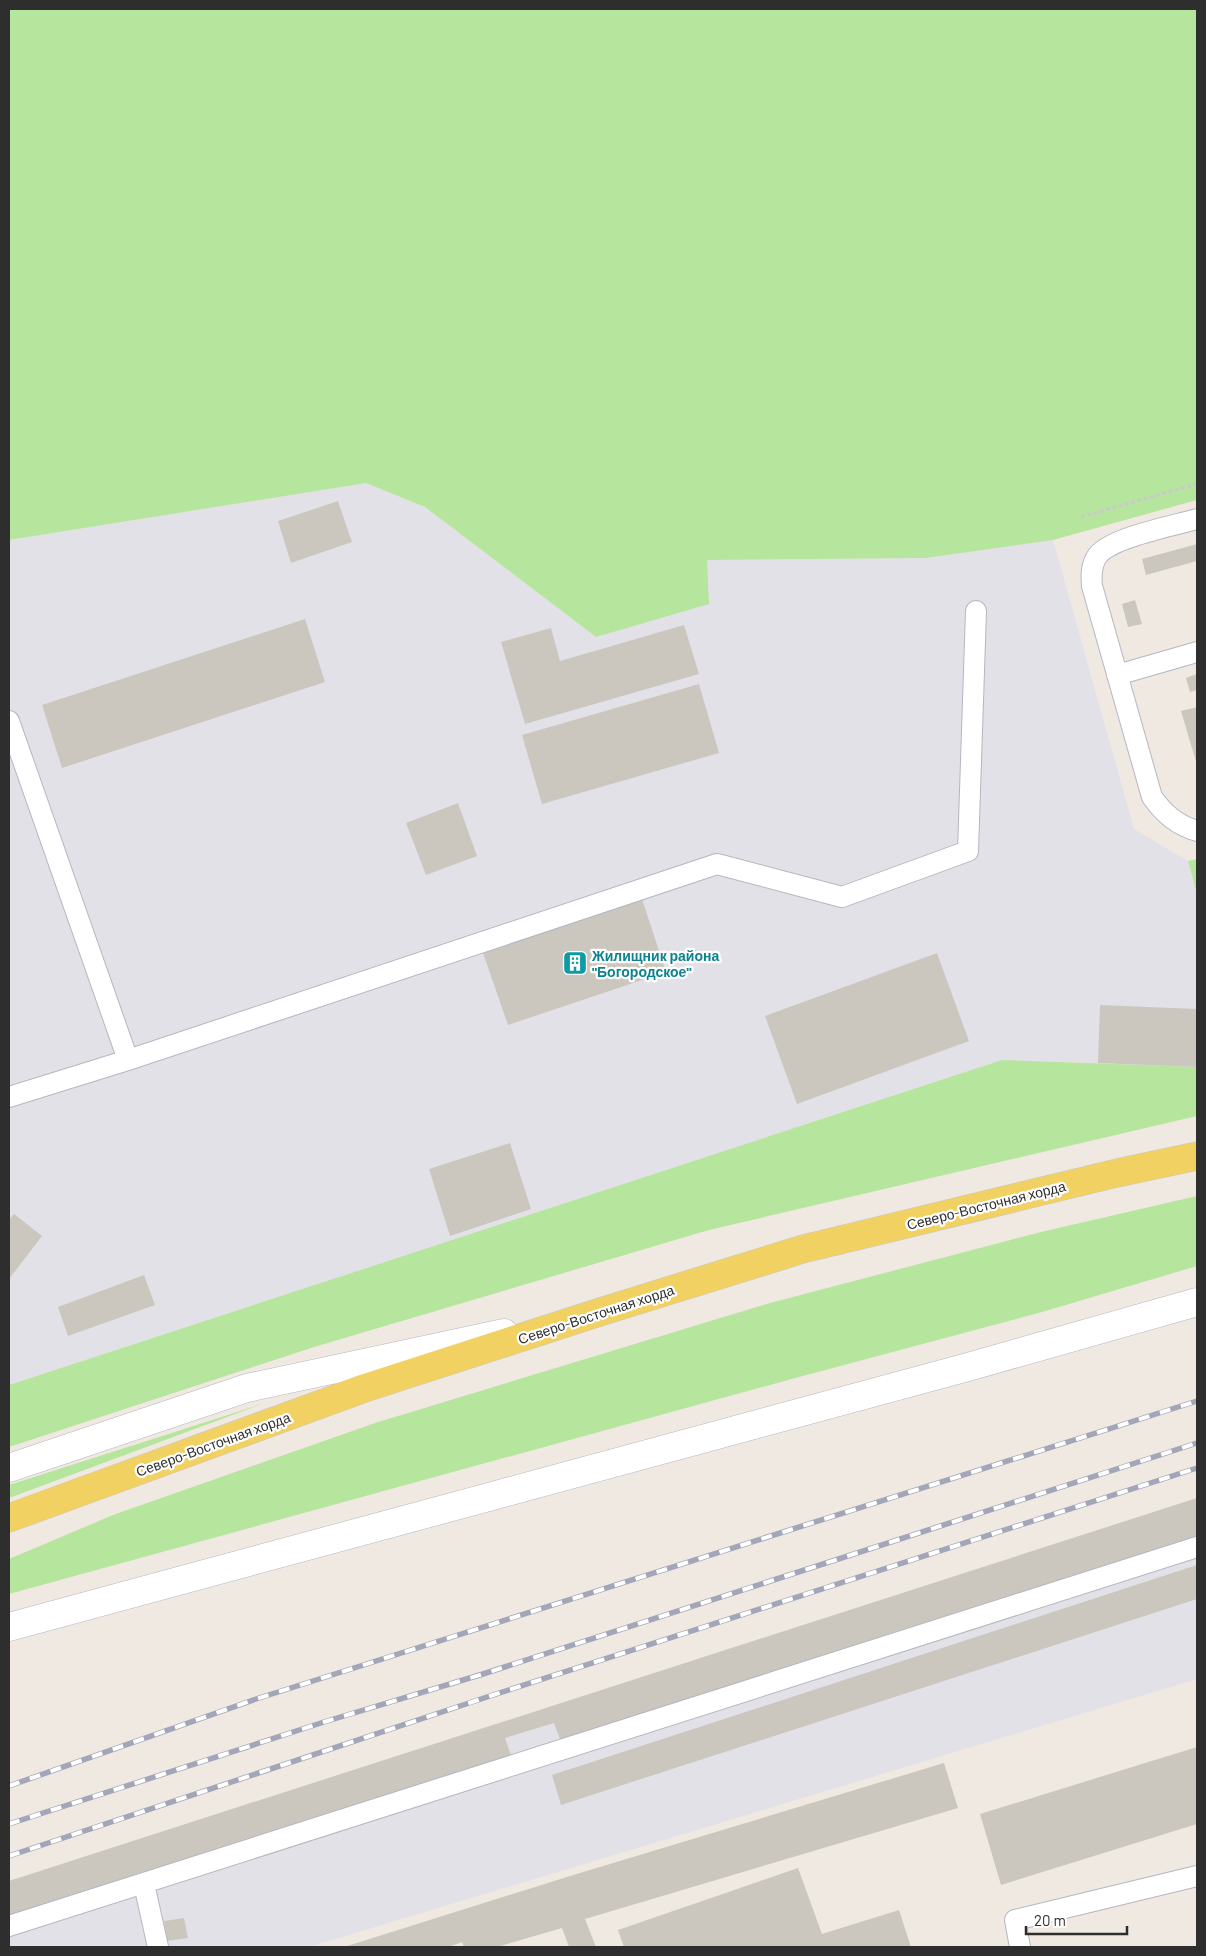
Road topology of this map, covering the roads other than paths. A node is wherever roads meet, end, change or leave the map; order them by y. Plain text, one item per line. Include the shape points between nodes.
1 (1197, 519) edge
2 (976, 611) dead end
3 (1197, 652) edge
4 (1118, 675) junction
5 (9, 721) edge
6 (1197, 831) edge
7 (128, 1060) junction
8 (9, 1097) edge
9 (1197, 1156) edge
10 (1197, 1302) edge
11 (600, 1312) junction
12 (9, 1468) edge
13 (9, 1518) edge
14 (1197, 1547) edge
15 (9, 1626) edge
16 (1197, 1876) edge
17 (144, 1884) junction
18 (9, 1926) edge
19 (158, 1947) edge
20 (1020, 1947) edge

1 - 4 lane via 1111,544 1097,557 1092,586
2 - 7 lane via 968,851 842,897 717,864
3 - 4 lane
4 - 6 lane via 1152,797 1175,822
5 - 7 lane
7 - 8 lane
9 - 11 main road, Северо-Восточная хорда via 803,1249
10 - 15 street via 959,1370
11 - 12 street via 247,1388
11 - 13 main road, Северо-Восточная хорда via 364,1388
14 - 17 lane
16 - 20 lane via 1015,1920
17 - 18 lane
17 - 19 lane

